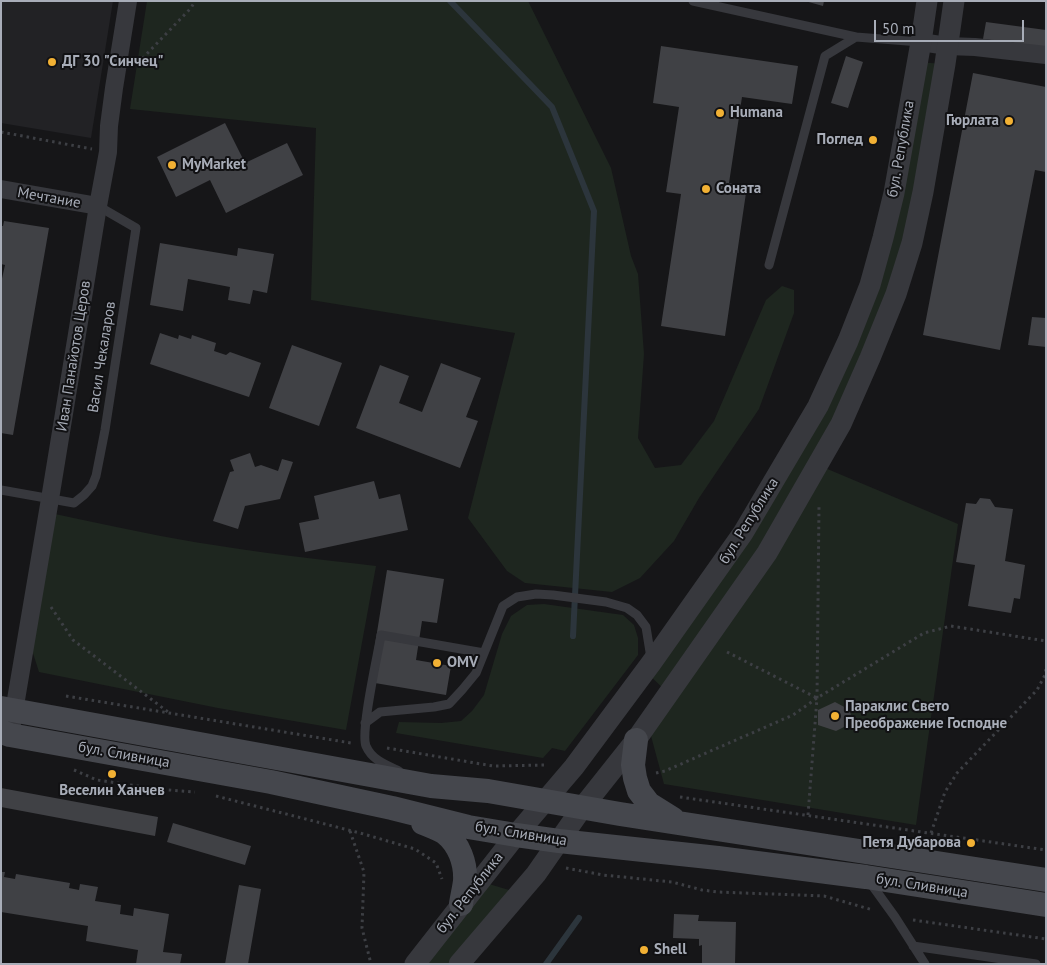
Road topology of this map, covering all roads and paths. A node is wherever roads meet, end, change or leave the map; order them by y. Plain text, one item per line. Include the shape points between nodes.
1 (128, 1) edge
2 (195, 1) edge
3 (693, 1) edge
4 (927, 1) edge
5 (954, 1) edge
6 (856, 37) junction
7 (921, 42) junction
8 (947, 46) junction
9 (1046, 55) edge
10 (114, 88) junction
11 (1, 132) edge
12 (108, 152) junction
13 (1, 189) edge
14 (98, 206) junction
15 (769, 265) dead end
16 (1, 490) edge
17 (50, 500) junction
18 (819, 504) dead end
19 (49, 603) dead end
20 (1046, 641) edge
21 (727, 652) dead end
22 (484, 653) junction
23 (652, 662) junction
24 (1046, 669) edge
25 (65, 695) dead end
26 (816, 698) junction
27 (8, 709) edge
28 (168, 712) junction
29 (365, 723) junction
30 (6, 734) edge
31 (636, 740) junction
32 (365, 745) junction
33 (545, 764) dead end
34 (71, 768) dead end
35 (635, 778) junction
36 (431, 786) junction
37 (196, 792) dead end
38 (214, 796) dead end
39 (674, 796) dead end
40 (544, 801) junction
41 (392, 808) junction
42 (582, 808) junction
43 (808, 815) junction
44 (681, 824) junction
45 (350, 831) junction
46 (931, 833) junction
47 (516, 835) junction
48 (559, 841) junction
49 (1046, 850) edge
50 (565, 868) dead end
51 (866, 877) junction
52 (1046, 880) edge
53 (444, 884) dead end
54 (460, 904) junction
55 (1046, 905) edge
56 (895, 917) junction
57 (1046, 939) edge
58 (913, 946) junction
59 (372, 964) edge
60 (415, 964) edge
61 (459, 964) edge
62 (925, 964) edge
63 (1036, 964) edge

1 - 10 street, Иван Панайотов Церов
2 - 10 path
3 - 6 lane
4 - 7 street, бул. Република
5 - 8 street, бул. Република
6 - 7 lane
6 - 15 lane via 825,56
7 - 8 street
7 - 23 street, бул. Република via 894,193 870,285 848,341 818,406 743,534
8 - 9 street
8 - 31 street, бул. Република via 912,243 896,294 841,424 768,554
10 - 12 street, Иван Панайотов Церов
11 - 12 path
12 - 14 street, Иван Панайотов Церов
13 - 14 street, Мечтание
14 - 17 street, Иван Панайотов Церов
14 - 17 lane, Васил Чекаларов via 136,228 128,288 96,476 92,486 74,504
16 - 17 lane
17 - 27 street, Иван Панайотов Церов
18 - 26 path
19 - 28 path via 73,640
20 - 26 path via 951,626 924,634
21 - 26 path
22 - 23 lane via 503,606 517,598 536,594 606,602 627,608 646,627
22 - 29 lane via 476,673 449,704 380,712
22 - 29 lane via 381,635
23 - 40 street, бул. Република
24 - 46 path via 1037,690 957,773 944,792
25 - 28 path
26 - 35 path via 793,715 665,770
26 - 43 path
27 - 30 street, Иван Панайотов Церов
27 - 36 main road, бул. Сливница
28 - 32 path
29 - 32 lane
30 - 41 main road, бул. Сливница via 271,782
31 - 35 main road
31 - 42 street, бул. Република
32 - 33 path via 493,766
32 - 36 lane via 376,760
34 - 37 path via 98,780
35 - 44 main road via 649,804
36 - 40 main road, бул. Сливница via 488,791
38 - 45 path
39 - 43 path
40 - 42 main road, бул. Сливница
40 - 47 street, бул. Република
41 - 47 main road, бул. Сливница
41 - 54 main road via 444,833 453,842 464,864 465,881
42 - 44 main road, бул. Сливница
42 - 48 street, бул. Република
43 - 46 path
44 - 52 main road, бул. Сливница
45 - 53 path via 415,849 436,863
45 - 59 path via 364,872 362,928
46 - 49 path
47 - 48 main road, бул. Сливница
47 - 54 street, бул. Република
48 - 51 main road, бул. Сливница
48 - 61 street, бул. Република via 536,874
50 - 56 path via 672,882 718,892 824,896
51 - 55 main road, бул. Сливница
51 - 56 lane
54 - 60 street, бул. Република
56 - 57 path
56 - 58 lane
58 - 62 lane
58 - 63 lane

